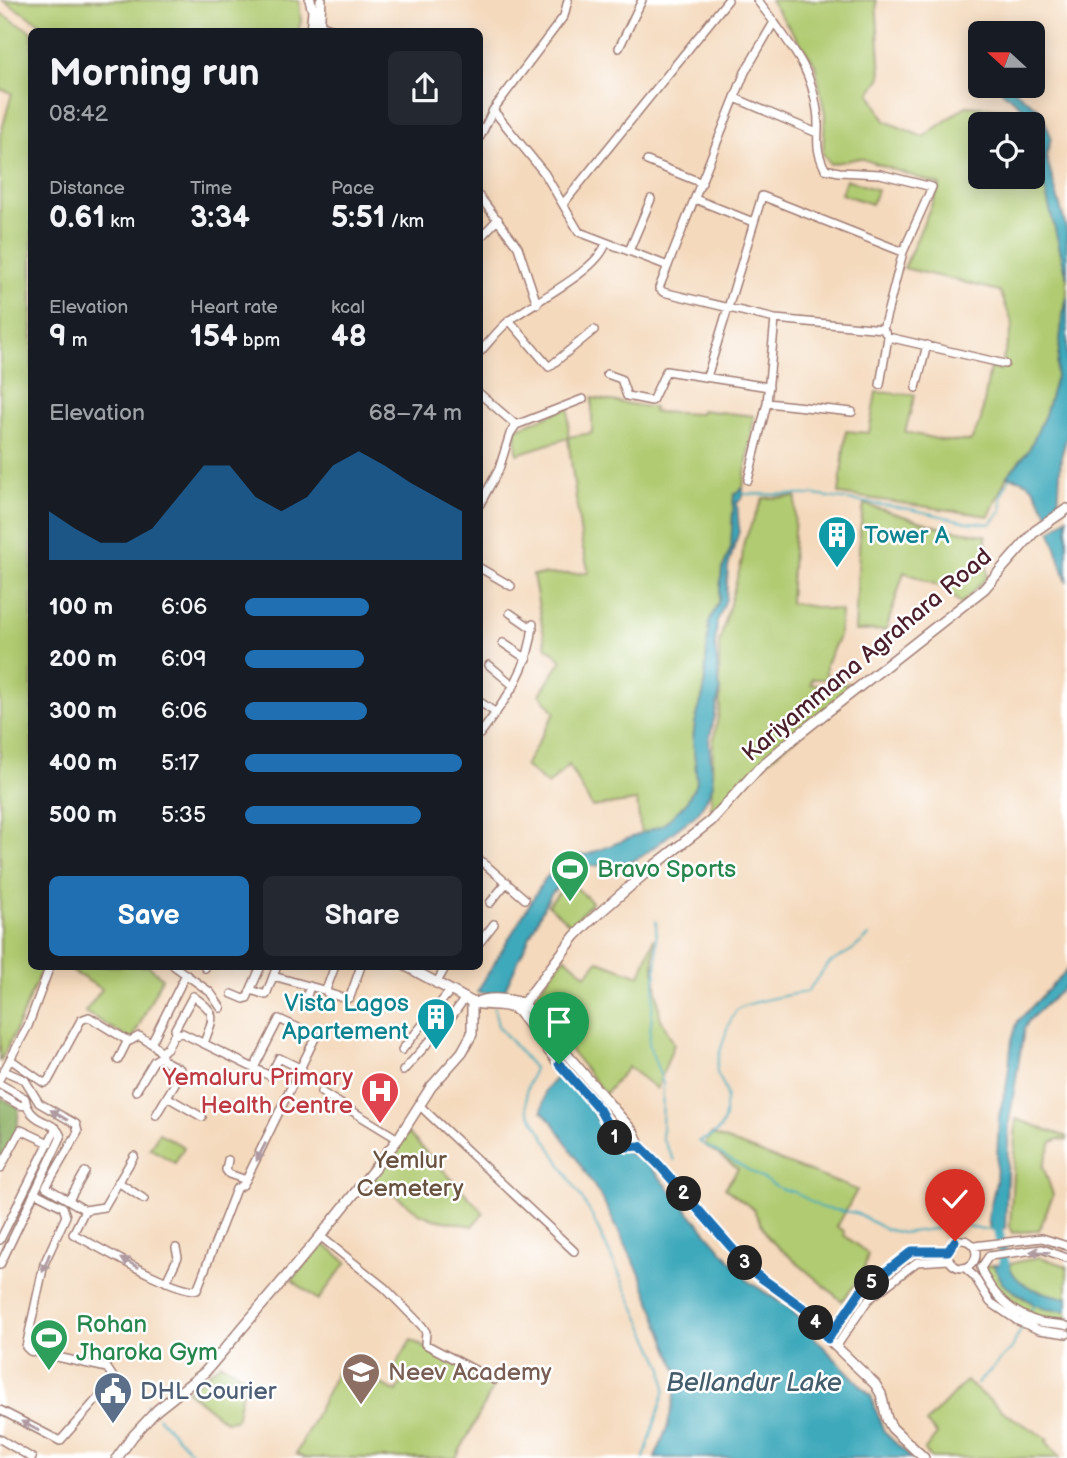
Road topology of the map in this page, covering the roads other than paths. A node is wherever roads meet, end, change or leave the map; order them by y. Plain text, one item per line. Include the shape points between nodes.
1 (310, 0) edge
2 (568, 0) edge
3 (642, 0) edge
4 (728, 0) edge
5 (757, 0) edge
6 (324, 6) edge
7 (774, 22) junction
8 (319, 28) edge
9 (619, 48) dead end
10 (735, 98) junction
11 (493, 110) junction
12 (483, 129) edge
13 (817, 133) junction
14 (647, 161) dead end
15 (702, 183) junction
16 (651, 199) dead end
17 (695, 199) junction
18 (483, 201) edge
19 (563, 204) junction
20 (498, 219) junction
21 (753, 222) junction
22 (483, 235) edge
23 (606, 243) junction
24 (629, 251) junction
25 (903, 251) junction
26 (668, 266) junction
27 (537, 304) junction
28 (727, 306) junction
29 (775, 319) junction
30 (509, 320) junction
31 (883, 329) junction
32 (594, 331) dead end
33 (888, 337) junction
34 (927, 345) junction
35 (483, 349) edge
36 (1005, 364) dead end
37 (607, 374) dead end
38 (707, 377) junction
39 (880, 385) dead end
40 (769, 387) junction
41 (916, 388) dead end
42 (483, 397) edge
43 (583, 399) dead end
44 (767, 402) junction
45 (852, 412) dead end
46 (516, 425) junction
47 (748, 480) dead end
48 (483, 498) edge
49 (1067, 509) edge
50 (483, 570) edge
51 (511, 586) dead end
52 (510, 612) dead end
53 (503, 643) dead end
54 (527, 659) junction
55 (489, 665) dead end
56 (514, 686) junction
57 (483, 704) edge
58 (496, 713) junction
59 (483, 730) edge
60 (483, 862) edge
61 (507, 882) junction
62 (525, 899) dead end
63 (490, 903) dead end
64 (494, 924) dead end
65 (483, 938) edge
66 (49, 970) edge
67 (180, 970) edge
68 (259, 970) edge
69 (275, 970) edge
70 (334, 970) edge
71 (360, 970) edge
72 (422, 970) edge
73 (444, 970) edge
74 (186, 974) junction
75 (273, 975) junction
76 (436, 984) junction
77 (310, 986) junction
78 (251, 990) junction
79 (327, 991) junction
80 (450, 991) junction
81 (232, 994) dead end
82 (306, 999) dead end
83 (474, 1002) junction
84 (517, 1005) junction
85 (221, 1008) dead end
86 (176, 1033) junction
87 (128, 1040) junction
88 (153, 1040) dead end
89 (204, 1043) junction
90 (402, 1050) dead end
91 (161, 1055) junction
92 (10, 1059) junction
93 (118, 1060) dead end
94 (254, 1068) junction
95 (302, 1069) junction
96 (403, 1071) dead end
97 (2, 1075) edge
98 (28, 1078) junction
99 (0, 1084) edge
100 (136, 1091) dead end
101 (321, 1092) dead end
102 (0, 1094) edge
103 (167, 1097) junction
104 (419, 1105) junction
105 (27, 1106) junction
106 (156, 1115) dead end
107 (202, 1117) dead end
108 (56, 1128) junction
109 (398, 1139) junction
110 (49, 1143) junction
111 (640, 1146) junction
112 (134, 1156) dead end
113 (228, 1160) dead end
114 (0, 1169) edge
115 (85, 1172) dead end
116 (246, 1180) junction
117 (118, 1182) junction
118 (34, 1192) junction
119 (144, 1199) dead end
120 (69, 1200) junction
121 (85, 1210) junction
122 (320, 1236) junction
123 (0, 1240) edge
124 (974, 1246) junction
125 (1067, 1246) edge
126 (176, 1248) dead end
127 (574, 1251) dead end
128 (948, 1251) junction
129 (1067, 1258) edge
130 (949, 1260) junction
131 (0, 1265) edge
132 (965, 1268) junction
133 (166, 1282) junction
134 (1067, 1325) edge
135 (1067, 1334) edge
136 (828, 1339) junction
137 (836, 1347) junction
138 (494, 1380) dead end
139 (0, 1410) edge
140 (0, 1439) edge
141 (32, 1458) edge
142 (117, 1458) edge
143 (924, 1458) edge

1 - 8 street
2 - 11 street via 564,16
3 - 9 street
4 - 19 street
5 - 7 street
6 - 8 street
7 - 10 street
7 - 13 street via 809,74 818,113
10 - 13 street
10 - 15 street
11 - 12 street
11 - 19 street via 530,153
13 - 25 street via 818,155 825,169 880,174 932,187
14 - 15 street
15 - 17 street
16 - 24 street
17 - 21 street
17 - 26 street
18 - 20 street
19 - 23 street via 579,232
20 - 22 street
20 - 27 street via 518,247
21 - 25 street via 762,196
21 - 28 street
23 - 24 street
23 - 27 street via 598,258
24 - 26 street
25 - 31 street
26 - 28 street via 661,291
27 - 30 street
28 - 29 street
28 - 38 street
29 - 31 street
29 - 40 street
30 - 32 street via 549,367
30 - 35 street
31 - 33 street
33 - 34 street
33 - 39 street
34 - 36 street
34 - 41 street
37 - 38 street via 621,379 627,396 652,401 666,371
38 - 40 street
40 - 44 street
42 - 46 street
43 - 46 street
44 - 45 street
44 - 47 street
46 - 48 street
49 - 84 street, Kariyammana Agrahara Road via 1035,531 984,589 759,768 710,821 589,922
50 - 51 street
52 - 54 street via 533,627
53 - 54 street
54 - 56 street
55 - 56 street
56 - 58 street
57 - 58 street
58 - 59 street
60 - 61 street
61 - 62 street
61 - 63 street
64 - 65 street
66 - 92 street
67 - 74 street
68 - 78 street
69 - 75 street
70 - 79 street
71 - 79 street via 347,999
72 - 76 street
73 - 76 street
74 - 85 street
74 - 88 street
75 - 77 street
75 - 78 street via 266,995
76 - 80 street
77 - 79 street
77 - 82 street
78 - 81 street via 244,999
80 - 83 street
80 - 90 street
83 - 84 street
83 - 96 street via 452,1016
83 - 104 street via 472,1034
84 - 111 street via 634,1133
84 - 111 street via 559,1064 599,1109 615,1138 627,1147
86 - 89 street
86 - 89 street via 193,996 211,1008 213,1018
86 - 91 street
87 - 91 street via 139,1036
87 - 93 street
87 - 98 street via 84,1017 48,1081
89 - 94 street
91 - 100 street
91 - 103 street via 180,1069
92 - 97 street
92 - 98 street
94 - 95 street via 270,1076 279,1058
94 - 95 street via 281,1019 316,1036
95 -> 116 street
97 - 98 street
120 -> 98 street via 46,1187 78,1132 76,1124 39,1103
99 - 105 street via 25,1098
101 - 109 street
102 - 105 street
103 - 106 street
103 - 107 street
104 - 109 street
104 - 127 street
105 - 108 street via 32,1116
108 - 110 street
108 - 118 street via 59,1142
109 - 122 street
110 - 114 street via 21,1130
110 - 123 street
111 - 136 street via 753,1272 806,1310
112 - 117 street
113 - 116 street via 229,1174
115 - 120 street
116 - 133 street via 236,1189 197,1290
117 - 119 street
117 - 121 street via 104,1207
118 - 131 street
118 -> 139 street via 63,1208 66,1216 44,1264 26,1347 30,1352 107,1368 113,1381 60,1441
120 - 121 street
133 -> 121 street via 73,1234
122 - 138 street via 385,1288 422,1326 425,1344
122 - 142 street via 205,1372 157,1410
124 - 125 street via 1046,1238
124 - 128 street via 958,1240
124 - 132 street via 975,1258
126 - 133 street via 178,1257
128 - 130 street
128 - 136 street via 912,1251 860,1292
129 -> 134 street via 1042,1249 989,1256 981,1268 996,1296 1031,1319
130 - 132 street
130 - 137 street via 917,1262 868,1300
132 - 135 street via 990,1302 1018,1321
136 - 137 street
137 - 143 street via 875,1384 892,1428
140 - 141 street

